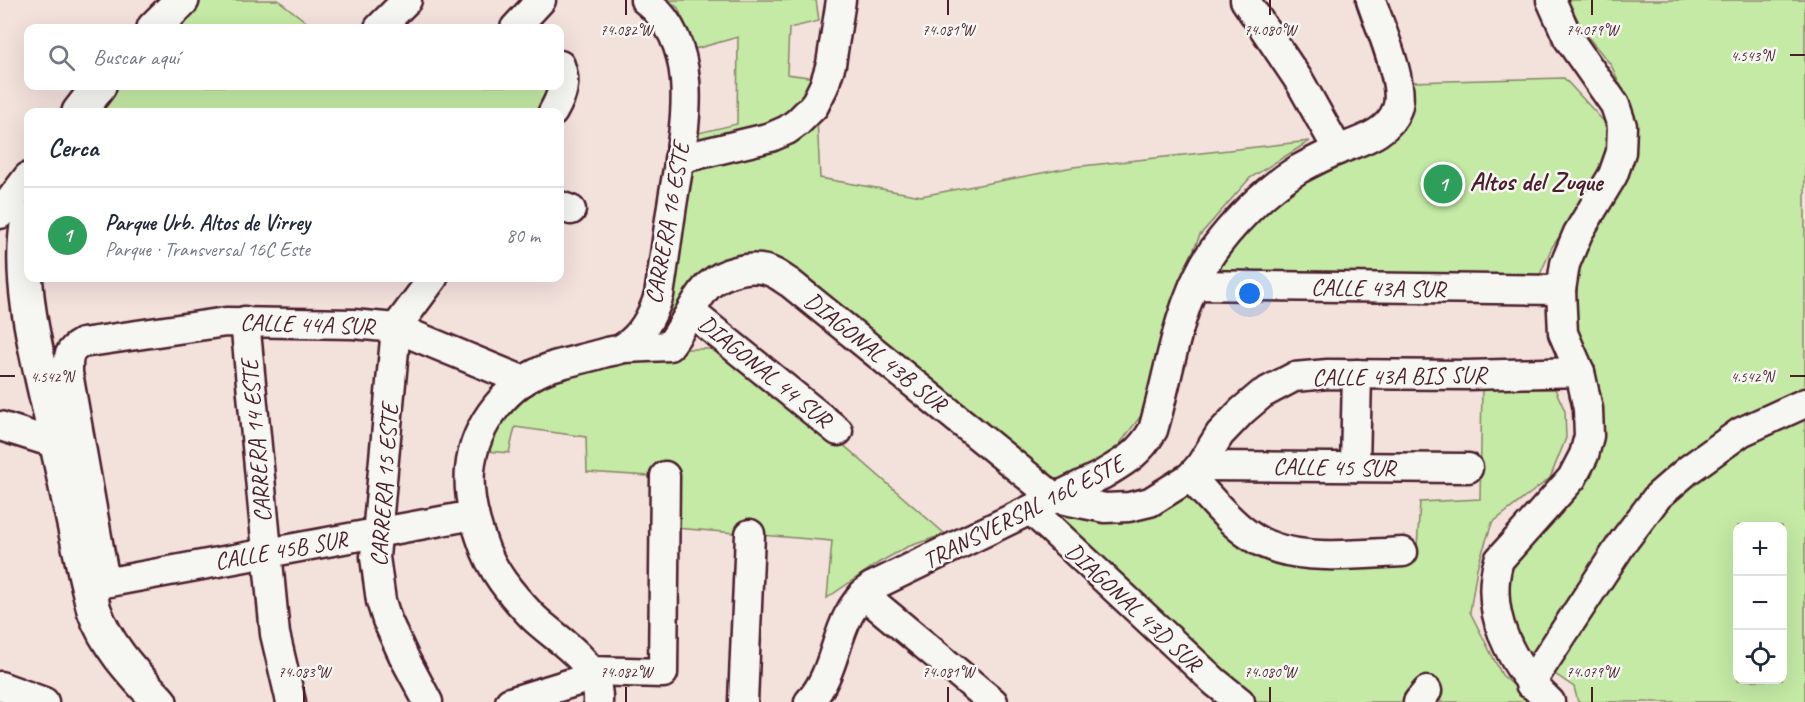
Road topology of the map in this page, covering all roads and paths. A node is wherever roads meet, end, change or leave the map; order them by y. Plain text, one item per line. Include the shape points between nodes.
1 (182, 0) edge
2 (407, 0) edge
3 (541, 0) edge
4 (841, 0) edge
5 (1245, 0) edge
6 (1371, 0) edge
7 (1551, 0) edge
8 (648, 2) edge
9 (158, 24) edge
10 (384, 24) edge
11 (520, 24) edge
12 (96, 90) edge
13 (558, 90) edge
14 (82, 108) edge
15 (554, 108) edge
16 (1338, 150) junction
17 (679, 159) junction
18 (17, 180) edge
19 (0, 214) edge
20 (28, 282) edge
21 (430, 282) edge
22 (1194, 285) junction
23 (1561, 290) junction
24 (691, 312) junction
25 (245, 321) junction
26 (396, 328) junction
27 (669, 346) junction
28 (624, 348) junction
29 (736, 348) junction
30 (1580, 372) junction
31 (1356, 374) junction
32 (524, 381) junction
33 (1805, 403) edge
34 (0, 426) edge
35 (838, 430) dead end
36 (57, 444) junction
37 (1355, 467) junction
38 (1468, 468) dead end
39 (1195, 471) junction
40 (665, 476) dead end
41 (1043, 504) junction
42 (474, 515) junction
43 (376, 533) junction
44 (750, 534) dead end
45 (1403, 552) dead end
46 (266, 553) junction
47 (96, 584) junction
48 (863, 594) junction
49 (594, 683) edge
50 (0, 686) edge
51 (1540, 693) edge
52 (821, 698) edge
53 (44, 702) edge
54 (160, 702) edge
55 (291, 702) edge
56 (428, 702) edge
57 (510, 702) edge
58 (743, 702) edge
59 (993, 702) edge
60 (1240, 702) edge

1 - 9 main road
2 - 10 street
3 - 11 street
4 - 17 street via 831,64 814,106 787,130 771,137
5 - 16 street via 1300,82
6 - 16 street, TRANSVERSAL 16C ESTE via 1398,82 1398,107 1379,132
7 - 23 street via 1568,39 1615,105 1622,126 1621,152 1613,175 1578,233 1565,264
8 - 17 street, CARRERA 16 ESTE via 670,27 683,66 686,104
12 - 14 main road
13 - 15 street
16 - 22 street, TRANSVERSAL 16C ESTE via 1297,170 1250,207 1221,240
17 - 28 street, CARRERA 16 ESTE via 659,296 650,319
18 - 19 street
20 - 36 main road
21 - 26 street
22 - 23 street, CALLE 43A SUR
22 - 41 street, TRANSVERSAL 16C ESTE via 1153,430 1145,445 1102,476
23 - 30 street via 1563,333
24 - 27 street, DIAGONAL 43B SUR
24 - 29 street, DIAGONAL 44 SUR
24 - 41 street, DIAGONAL 43B SUR via 708,286 721,277 753,268 772,272 790,283
25 - 26 street, CALLE 44A SUR
25 - 46 street, CARRERA 14 ESTE
25 - 47 street, CALLE 44A SUR via 82,343 68,355
26 - 32 street, CALLE 44A SUR
26 - 43 street, CARRERA 15 ESTE
27 - 28 street
27 - 29 street
28 - 32 street via 554,366
29 - 35 street, DIAGONAL 44 SUR
30 - 31 street, CALLE 43A BIS SUR
30 - 51 street via 1588,409 1589,436 1584,455 1572,478 1499,560 1495,574 1497,617 1506,642
31 - 37 street
31 - 39 street, CALLE 43A BIS SUR via 1294,377 1263,394 1220,434
32 - 42 street via 490,414 477,441 470,470
33 - 51 street via 1741,432 1658,496 1623,542
34 - 36 street
36 - 47 main road
37 - 38 street, CALLE 45 SUR
37 - 39 street, CALLE 45 SUR
39 - 41 street via 1150,502 1129,507
39 - 45 street via 1248,534 1267,546 1315,554
40 - 49 street via 663,673
41 - 48 street, TRANSVERSAL 16C ESTE via 880,582
41 - 60 street, DIAGONAL 43D SUR via 1198,666
42 - 43 street, CALLE 45B SUR
42 - 49 street via 482,543 505,584 533,617 576,653
43 - 46 street, CALLE 45B SUR
43 - 56 street, CARRERA 15 ESTE via 381,601 395,639
44 - 58 street
46 - 47 street, CALLE 45B SUR
46 - 55 street, CARRERA 14 ESTE via 277,643
47 - 54 main road via 102,632
48 - 52 street, TRANSVERSAL 16C ESTE via 849,612
48 - 59 street
49 - 57 street
50 - 53 street

